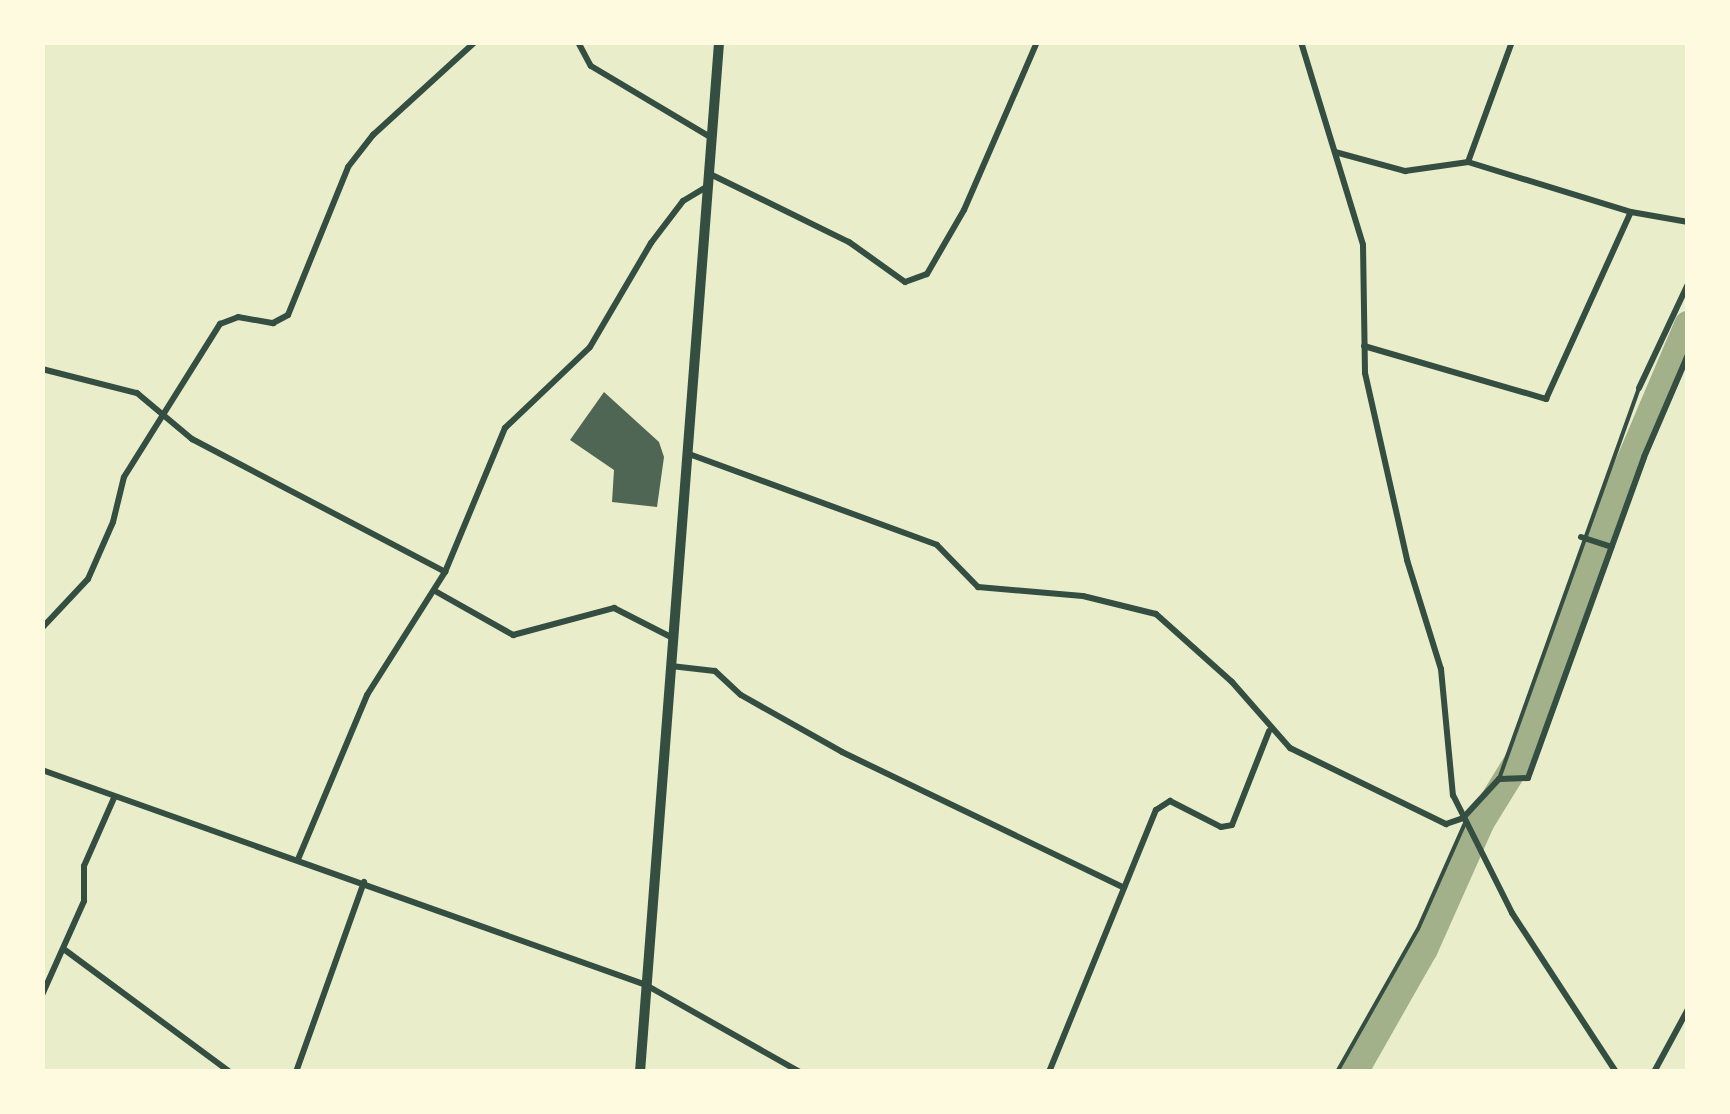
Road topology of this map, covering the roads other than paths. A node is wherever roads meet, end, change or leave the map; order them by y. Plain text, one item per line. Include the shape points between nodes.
1 (474, 42) edge
2 (578, 42) edge
3 (719, 42) edge
4 (1037, 42) edge
5 (1302, 42) edge
6 (1512, 42) edge
7 (710, 138) junction
8 (1335, 152) junction
9 (1468, 162) junction
10 (707, 172) junction
11 (705, 188) junction
12 (1632, 212) junction
13 (1688, 222) edge
14 (1688, 284) edge
15 (1364, 346) junction
16 (1688, 355) edge
17 (42, 369) edge
18 (1639, 388) joint
19 (162, 414) junction
20 (688, 453) junction
21 (1583, 538) junction
22 (1609, 546) junction
23 (444, 572) junction
24 (434, 591) junction
25 (42, 628) edge
26 (673, 638) junction
27 (670, 666) junction
28 (1270, 732) junction
29 (42, 770) edge
30 (1501, 778) junction
31 (114, 798) junction
32 (1465, 823) junction
33 (299, 857) junction
34 (364, 882) junction
35 (1124, 888) junction
36 (65, 950) junction
37 (646, 986) junction
38 (42, 995) edge
39 (1688, 1009) edge
40 (230, 1072) edge
41 (296, 1072) edge
42 (640, 1072) edge
43 (800, 1072) edge
44 (1048, 1072) edge
45 (1337, 1072) edge
46 (1616, 1072) edge
47 (1654, 1072) edge

1 - 19 street via 373,135 348,167 288,315 272,323 238,317 220,324
2 - 7 street via 591,66
3 - 7 main road
4 - 10 street via 964,210 927,274 906,282 896,278 849,242
5 - 8 street
6 - 9 street
7 - 10 main road
8 - 9 street via 1405,171
8 - 15 street via 1363,245
9 - 12 street
10 - 11 main road
11 - 20 main road
11 - 23 street via 683,200 651,243 590,347 505,428
12 - 13 street
12 - 15 street via 1546,399
14 - 18 street
15 - 32 street via 1364,374 1407,560 1441,670 1453,796
16 - 22 street
17 - 19 street via 138,393
18 - 21 lane
19 - 23 street via 192,439
19 - 25 street via 124,477 114,522 88,580
20 - 26 main road
20 - 28 street via 937,545 978,587 1082,596 1156,614 1232,682
21 - 22 street
21 - 30 lane
22 - 30 street via 1528,778
23 - 24 street
24 - 26 street via 513,635 614,608
24 - 33 street via 367,695
26 - 27 main road
27 - 35 street via 715,671 741,695 842,752
27 - 37 main road
28 - 32 street via 1417,815
28 - 35 street via 1232,824 1221,827 1170,801 1156,810
29 - 31 street
30 - 32 street
31 - 33 street
31 - 36 street via 84,866 84,901
32 - 45 lane via 1418,929
32 - 46 street via 1555,984 1605,1046
33 - 34 street
34 - 37 street
34 - 41 street
35 - 44 street
36 - 38 street
36 - 40 street
37 - 42 main road
37 - 43 street
39 - 47 street

